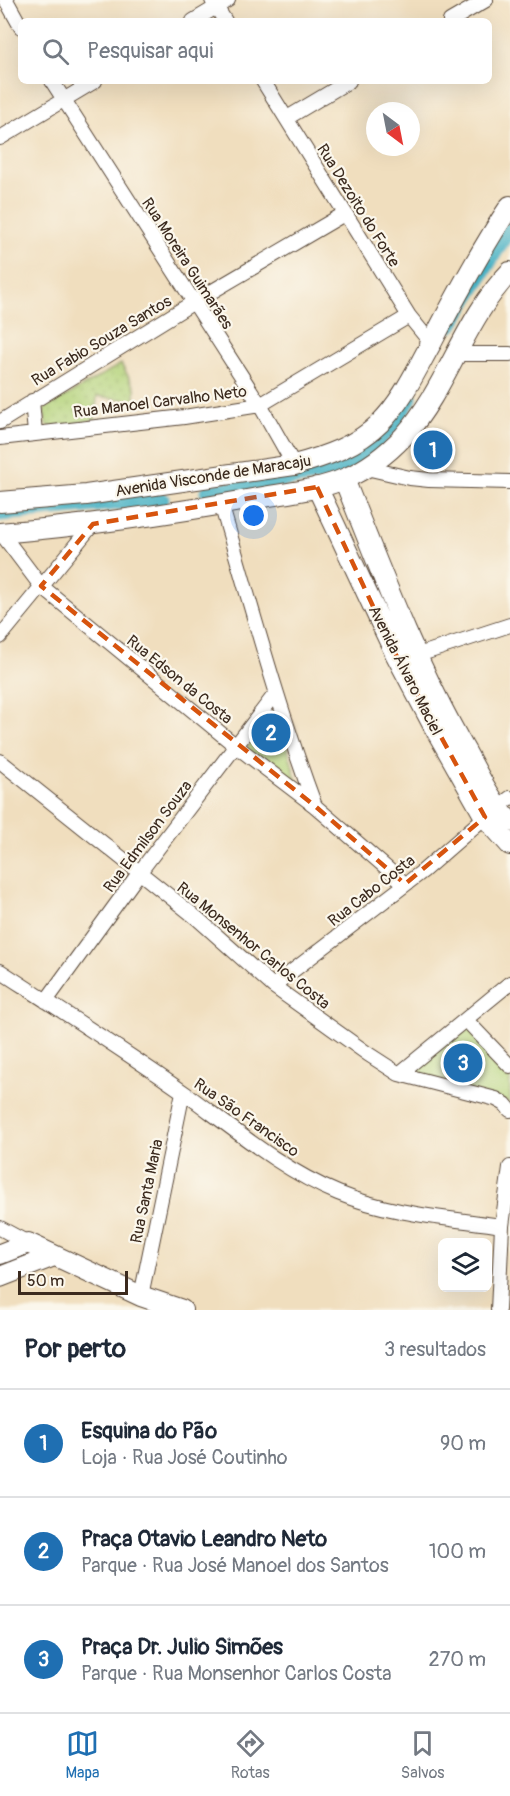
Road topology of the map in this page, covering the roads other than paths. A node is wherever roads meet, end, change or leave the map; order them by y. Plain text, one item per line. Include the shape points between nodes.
1 (6, 0) edge
2 (486, 0) edge
3 (218, 2) edge
4 (197, 18) edge
5 (224, 18) edge
6 (455, 18) edge
7 (18, 22) edge
8 (54, 84) edge
9 (90, 84) edge
10 (265, 84) edge
11 (344, 84) edge
12 (63, 100) junction
13 (287, 118) junction
14 (0, 138) edge
15 (510, 206) edge
16 (344, 214) junction
17 (510, 272) edge
18 (194, 302) junction
19 (409, 315) junction
20 (431, 343) junction
21 (458, 354) junction
22 (510, 354) edge
23 (32, 401) junction
24 (260, 405) junction
25 (0, 422) edge
26 (35, 433) junction
27 (0, 438) edge
28 (294, 465) junction
29 (366, 468) junction
30 (344, 479) junction
31 (188, 481) junction
32 (510, 482) edge
33 (317, 487) junction
34 (0, 502) edge
35 (221, 504) junction
36 (189, 509) junction
37 (93, 524) junction
38 (1, 533) edge
39 (41, 586) junction
40 (510, 625) edge
41 (0, 637) edge
42 (415, 656) junction
43 (276, 693) junction
44 (236, 746) junction
45 (0, 761) edge
46 (315, 806) junction
47 (501, 811) edge
48 (510, 845) edge
49 (139, 873) junction
50 (405, 884) junction
51 (0, 971) edge
52 (510, 983) edge
53 (273, 986) junction
54 (46, 1000) junction
55 (466, 1020) junction
56 (510, 1066) edge
57 (399, 1074) junction
58 (183, 1092) junction
59 (510, 1110) edge
60 (510, 1167) edge
61 (502, 1226) junction
62 (0, 1228) edge
63 (28, 1243) junction
64 (0, 1254) edge
65 (54, 1256) junction
66 (0, 1277) edge
67 (141, 1296) junction
68 (182, 1310) edge
69 (498, 1310) edge

1 - 7 street
2 - 6 street
3 - 4 street
3 - 5 street
8 - 12 street, Rua Moreira Guimarães
9 - 12 street
10 - 13 street, Rua Dezoito do Forte
11 - 13 street
12 - 14 street
12 - 18 street, Rua Moreira Guimarães
13 - 16 street, Rua Dezoito do Forte
15 - 20 main road, Avenida Visconde de Maracaju
16 - 18 street, Rua Fabio Souza Santos
16 - 19 street, Rua Dezoito do Forte
17 - 21 main road, Avenida Visconde de Maracaju via 481,310
18 - 23 street, Rua Fabio Souza Santos
18 - 24 street, Rua Moreira Guimarães
19 - 20 street, Rua Dezoito do Forte
19 - 24 street, Rua Manoel Carvalho Neto
20 - 28 main road, Avenida Visconde de Maracaju via 408,388 381,423 353,443
21 - 22 street
21 - 29 main road, Avenida Visconde de Maracaju via 416,421 391,449
23 - 25 street, Rua Fabio Souza Santos
23 - 26 street
24 - 26 street, Rua Manoel Carvalho Neto
24 - 28 street, Rua Moreira Guimarães
26 - 27 street, Rua Manoel Carvalho Neto
28 - 31 main road, Avenida Visconde de Maracaju
29 - 30 main road, Avenida Visconde de Maracaju
29 - 32 street via 410,478
30 - 33 main road, Avenida Visconde de Maracaju
30 - 42 main road, Avenida Álvaro Maciel
31 - 34 main road, Avenida Visconde de Maracaju
31 - 36 main road
33 - 35 main road, Avenida Visconde de Maracaju
33 - 47 main road, Avenida Álvaro Maciel via 433,725
35 - 36 main road, Avenida Visconde de Maracaju
35 - 43 street
36 - 37 main road, Avenida Visconde de Maracaju
37 - 38 main road, Avenida Visconde de Maracaju
37 - 39 street
38 - 39 street, Rua Edson da Costa
39 - 41 street
39 - 44 street, Rua Edson da Costa
40 - 42 street
42 - 47 main road, Avenida Álvaro Maciel via 452,729
43 - 44 street, Rua Edmilson Souza
43 - 46 street
44 - 46 street, Rua Edson da Costa
44 - 49 street, Rua Edmilson Souza
45 - 49 street, Rua Monsenhor Carlos Costa
46 - 50 street, Rua Edson da Costa
47 - 48 main road, Avenida Álvaro Maciel
47 - 50 street, Rua Cabo Costa
49 - 53 street, Rua Monsenhor Carlos Costa
49 - 54 street, Rua Edmilson Souza
50 - 53 street, Rua Cabo Costa
51 - 54 street, Rua São Francisco
52 - 55 street
53 - 57 street, Rua Monsenhor Carlos Costa
54 - 58 street, Rua São Francisco
55 - 56 street
55 - 57 street
57 - 59 street, Rua Monsenhor Carlos Costa via 495,1099
58 - 61 street, Rua São Francisco via 280,1162 339,1193 406,1212
58 - 67 street, Rua Santa Maria
60 - 61 street
61 - 69 street
62 - 63 street
63 - 64 main road
63 - 65 main road
65 - 66 main road
65 - 67 main road
67 - 68 main road

